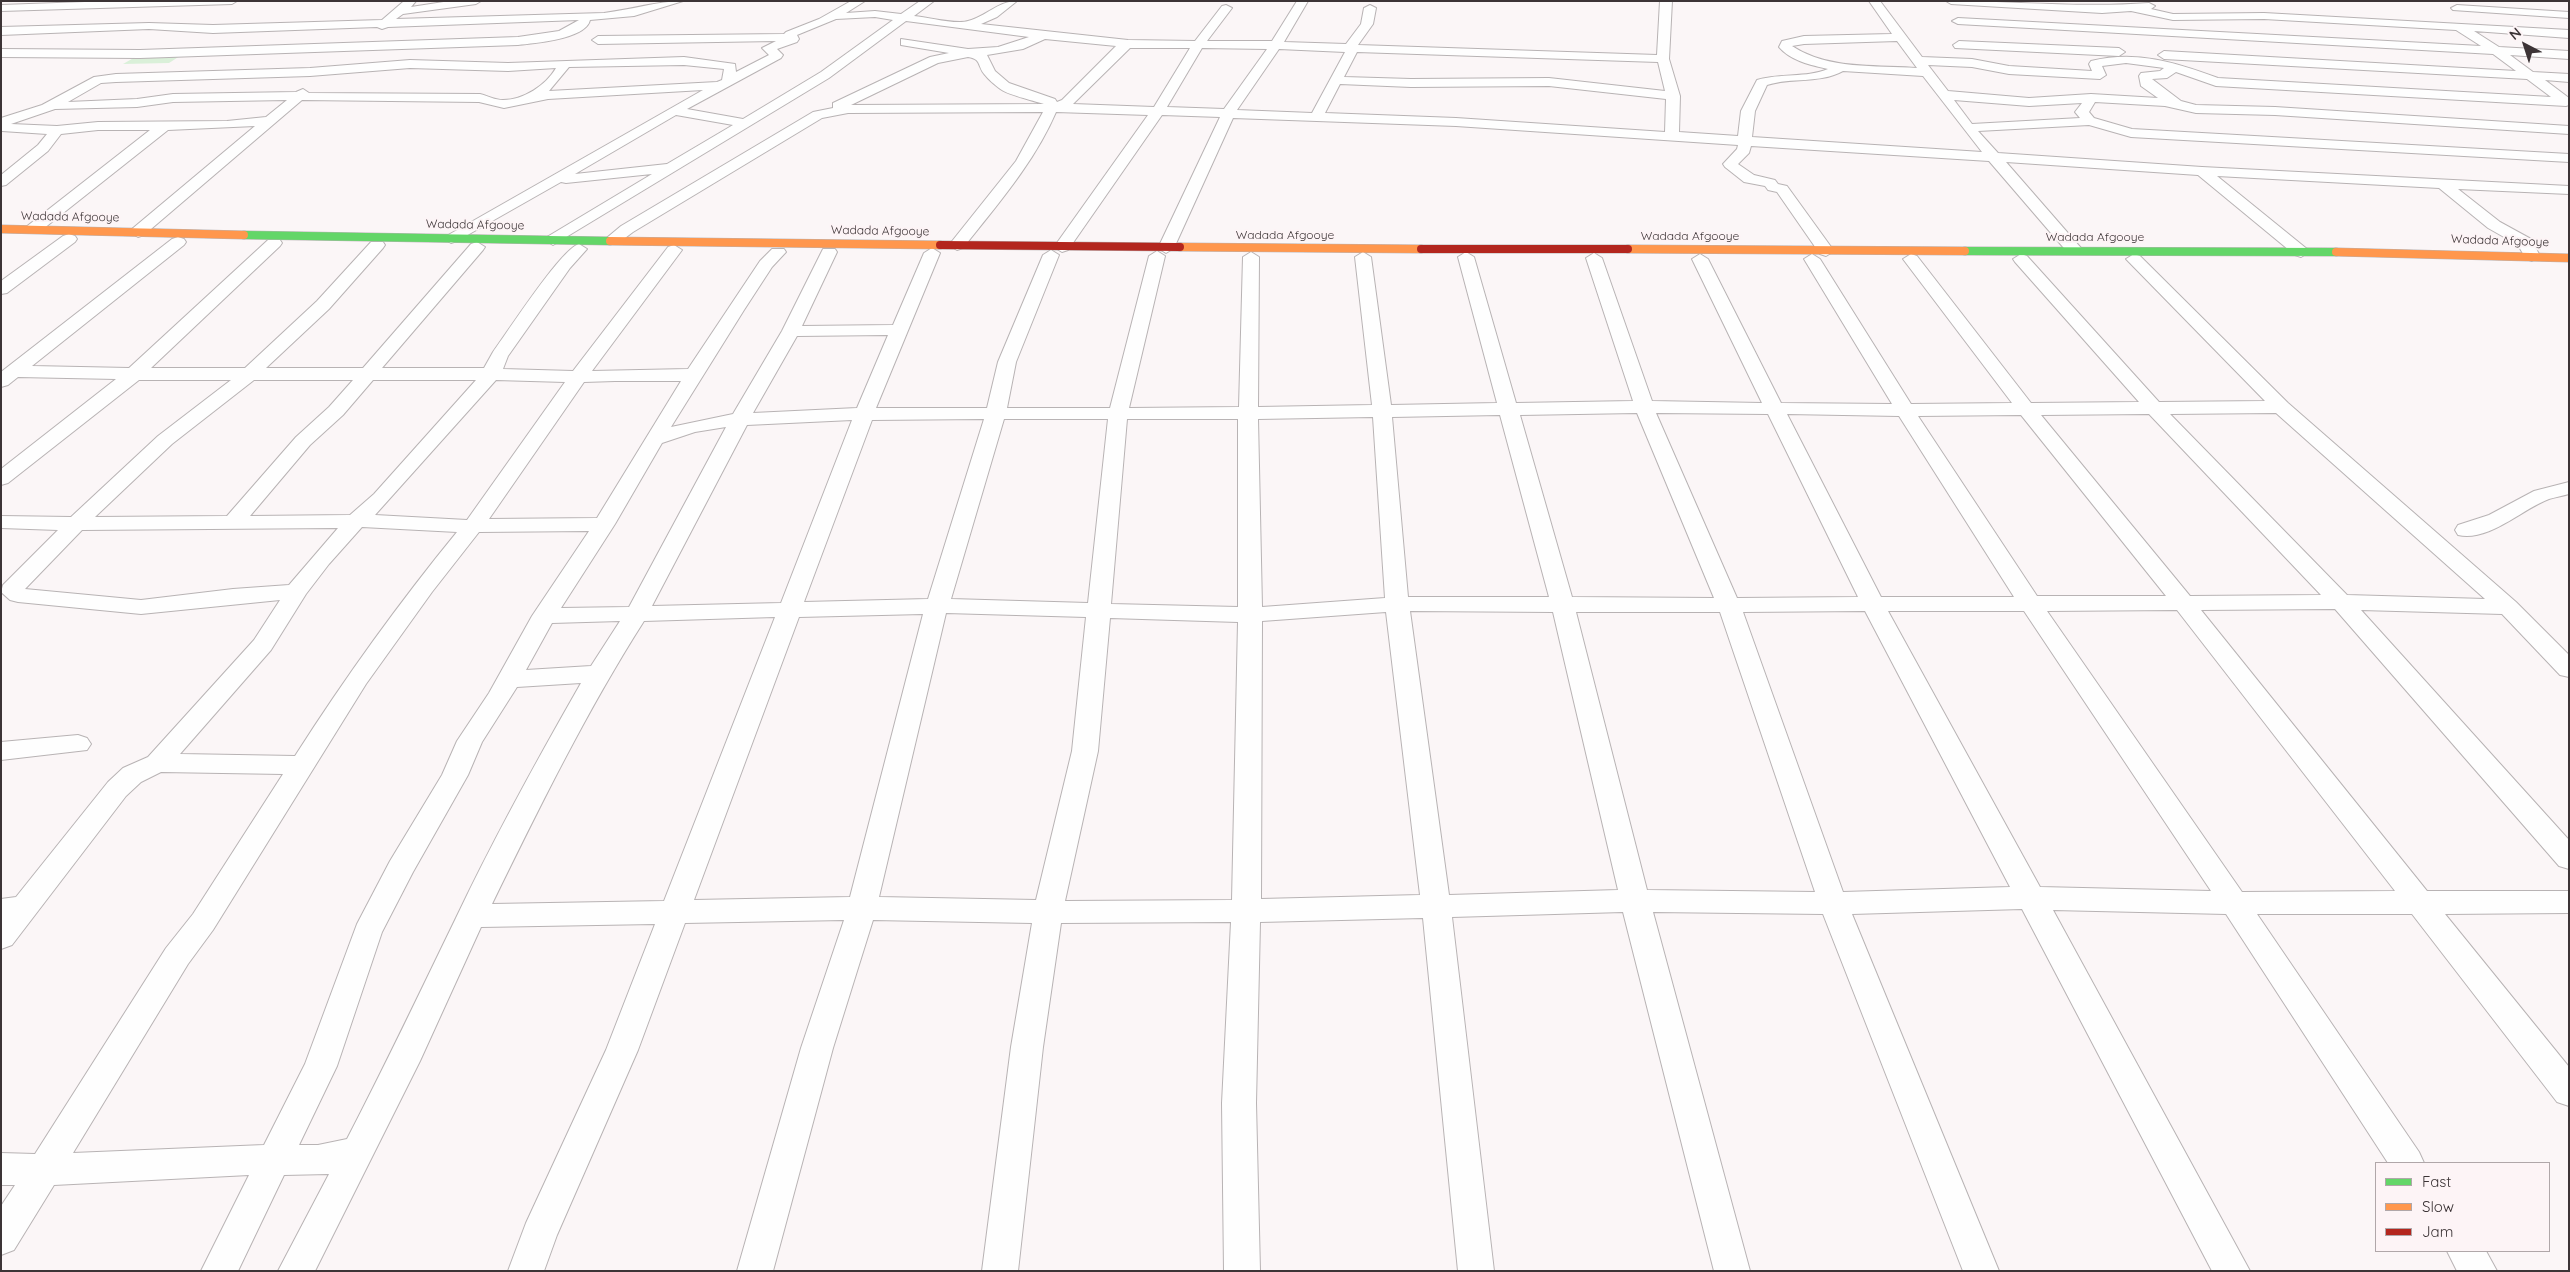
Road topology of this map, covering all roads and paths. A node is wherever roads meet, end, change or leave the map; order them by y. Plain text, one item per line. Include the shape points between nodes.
1 (411, 1) edge
2 (476, 1) edge
3 (598, 1) edge
4 (678, 1) edge
5 (860, 1) edge
6 (929, 1) edge
7 (1012, 1) edge
8 (1303, 1) edge
9 (1666, 1) edge
10 (1874, 1) edge
11 (1951, 1) edge
12 (225, 2) edge
13 (2497, 2) edge
14 (59, 3) edge
15 (2166, 3) dead end
16 (2058, 4) edge
17 (1, 8) edge
18 (1226, 8) dead end
19 (1370, 8) dead end
20 (2133, 8) junction
21 (2458, 8) junction
22 (2443, 10) dead end
23 (400, 11) junction
24 (2569, 15) edge
25 (589, 17) junction
26 (1946, 17) dead end
27 (903, 19) junction
28 (824, 21) junction
29 (1958, 21) junction
30 (385, 24) junction
31 (174, 26) junction
32 (2033, 26) junction
33 (2459, 27) junction
34 (2073, 28) junction
35 (961, 29) junction
36 (4, 32) edge
37 (2569, 34) edge
38 (1043, 35) junction
39 (1998, 35) junction
40 (542, 38) junction
41 (589, 39) junction
42 (792, 39) junction
43 (2023, 39) junction
44 (1903, 41) junction
45 (896, 44) junction
46 (1128, 44) junction
47 (1199, 44) junction
48 (1276, 45) junction
49 (1921, 45) dead end
50 (1945, 45) dead end
51 (1959, 45) junction
52 (358, 46) junction
53 (1349, 48) junction
54 (2053, 48) junction
55 (861, 50) junction
56 (2496, 51) junction
57 (972, 52) junction
58 (1, 53) edge
59 (133, 54) junction
60 (2569, 55) edge
61 (1628, 57) junction
62 (2132, 57) junction
63 (1800, 58) junction
64 (1663, 59) junction
65 (2252, 59) junction
66 (638, 63) junction
67 (565, 64) junction
68 (1922, 66) junction
69 (2177, 67) junction
70 (332, 68) junction
71 (1840, 68) junction
72 (2530, 76) junction
73 (2569, 78) edge
74 (1794, 79) junction
75 (98, 80) junction
76 (1336, 80) junction
77 (1549, 82) junction
78 (723, 84) junction
79 (2274, 84) junction
80 (1944, 95) junction
81 (1674, 96) junction
82 (298, 97) junction
83 (531, 97) junction
84 (2091, 98) junction
85 (2170, 103) junction
86 (2567, 103) edge
87 (1056, 107) junction
88 (48, 108) junction
89 (674, 111) junction
90 (825, 112) junction
91 (1157, 112) junction
92 (1228, 112) junction
93 (1318, 115) junction
94 (270, 121) junction
95 (2090, 121) junction
96 (2, 122) edge
97 (744, 123) junction
98 (164, 126) junction
99 (1968, 128) junction
100 (57, 130) junction
101 (2569, 130) edge
102 (784, 135) junction
103 (1672, 135) junction
104 (2211, 136) junction
105 (1744, 139) junction
106 (1991, 158) junction
107 (2569, 158) edge
108 (671, 167) junction
109 (2202, 171) junction
110 (2239, 172) junction
111 (556, 180) junction
112 (1, 182) edge
113 (2441, 182) junction
114 (2569, 190) edge
115 (1, 229) edge
116 (32, 230) junction
117 (138, 232) junction
118 (1, 237) edge
119 (451, 238) junction
120 (69, 239) junction
121 (553, 240) junction
122 (178, 242) junction
123 (611, 242) junction
124 (274, 243) junction
125 (378, 245) junction
126 (957, 245) junction
127 (477, 247) junction
128 (579, 250) junction
129 (674, 250) junction
130 (1057, 251) junction
131 (2075, 251) junction
132 (778, 252) junction
133 (829, 252) junction
134 (1161, 252) junction
135 (2302, 252) junction
136 (932, 253) junction
137 (1819, 255) junction
138 (2532, 256) junction
139 (1251, 257) junction
140 (1363, 257) junction
141 (1466, 257) junction
142 (1594, 258) junction
143 (2021, 258) junction
144 (2569, 258) edge
145 (1700, 259) junction
146 (1911, 259) junction
147 (2134, 259) junction
148 (2569, 265) edge
149 (1, 289) edge
150 (899, 330) junction
151 (791, 331) junction
152 (251, 373) junction
153 (367, 373) junction
154 (134, 374) junction
155 (491, 374) junction
156 (695, 375) junction
157 (8, 376) edge
158 (579, 378) junction
159 (1644, 407) junction
160 (2281, 407) junction
161 (1774, 408) junction
162 (2154, 408) junction
163 (1509, 409) junction
164 (2026, 409) junction
165 (1382, 410) junction
166 (1905, 410) junction
167 (996, 413) junction
168 (1248, 413) junction
169 (864, 414) junction
170 (1118, 414) junction
171 (740, 419) junction
172 (654, 439) junction
173 (1, 479) edge
174 (2569, 488) edge
175 (356, 521) junction
176 (1, 522) edge
177 (233, 522) junction
178 (76, 524) junction
179 (604, 524) junction
180 (474, 526) junction
181 (2466, 530) dead end
182 (296, 592) junction
183 (2183, 602) junction
184 (2341, 602) junction
185 (1872, 603) junction
186 (2030, 603) junction
187 (1397, 604) junction
188 (1563, 605) junction
189 (1728, 605) junction
190 (939, 606) junction
191 (2508, 607) junction
192 (1100, 609) junction
193 (789, 610) junction
194 (638, 613) junction
195 (1250, 614) junction
196 (544, 616) junction
197 (2569, 669) edge
198 (598, 674) junction
199 (508, 679) junction
200 (78, 744) dead end
201 (1, 751) edge
202 (157, 764) junction
203 (303, 765) junction
204 (2569, 859) edge
205 (2029, 898) junction
206 (1635, 901) junction
207 (2419, 902) junction
208 (2569, 902) edge
209 (1833, 903) junction
210 (2234, 903) junction
211 (1436, 905) junction
212 (862, 908) junction
213 (12, 909) edge
214 (676, 911) junction
215 (1048, 912) junction
216 (1246, 912) junction
217 (471, 916) junction
218 (1, 937) edge
219 (2569, 1092) edge
220 (358, 1153) junction
221 (275, 1160) junction
222 (2406, 1162) edge
223 (1, 1169) edge
224 (44, 1170) junction
225 (1, 1238) edge
226 (2466, 1252) edge
227 (219, 1271) edge
228 (296, 1271) edge
229 (526, 1271) edge
230 (755, 1271) edge
231 (1000, 1271) edge
232 (1242, 1271) edge
233 (1476, 1271) edge
234 (1732, 1271) edge
235 (1981, 1271) edge
236 (2232, 1271) edge
237 (2478, 1271) edge

1 - 23 street
2 - 23 street
3 - 25 street
4 - 25 street via 634,13
5 - 28 street
6 - 27 street
7 - 35 street via 993,15
8 - 48 street
9 - 64 street
10 - 44 street
11 - 16 street
12 - 14 street
12 - 31 street via 178,21
13 - 21 street
14 - 17 street
14 - 36 street
15 - 20 street
16 - 20 street
18 - 47 street
19 - 53 street via 1372,12 1365,26
20 - 33 street via 2173,17 2264,16
21 - 22 street
21 - 24 street
23 - 30 street
25 - 30 street
25 - 40 street via 578,28
26 - 29 street
27 - 28 street via 875,14 846,15
27 - 35 street
27 - 55 street
28 - 42 street via 790,34
29 - 32 street
29 - 39 street
30 - 31 street via 213,29
30 - 52 street
31 - 36 street
31 - 59 street via 173,30
32 - 34 street
32 - 39 street
33 - 37 street
33 - 56 street
34 - 43 street via 2051,37
34 - 56 street
35 - 38 street
35 - 45 street
35 - 57 street
38 - 46 street
38 - 57 street via 1019,46
39 - 43 street
39 - 51 street
40 - 41 street
40 - 52 street
41 - 42 street
41 - 66 street via 631,45
42 - 78 street via 768,48 777,54
43 - 54 street
44 - 49 street
44 - 63 street via 1804,40 1786,44
44 - 68 street
45 - 55 street
45 - 57 street
46 - 47 street
46 - 87 street via 1067,103
47 - 48 street
47 - 91 street
48 - 53 street
48 - 92 street
50 - 51 street
51 - 54 street
52 - 59 street
52 - 70 street
53 - 61 street
53 - 76 street via 1351,52
54 - 62 street
55 - 97 street
56 - 60 street
56 - 72 street
57 - 87 street via 985,60 990,73 1004,86
57 - 90 street via 934,60
58 - 59 street
59 - 75 street
61 - 64 street
61 - 77 street via 1597,72
62 - 65 street
62 - 68 street via 2095,64 2100,74 2009,70 1972,63
62 - 69 street
63 - 71 street
63 - 74 street via 1789,66
64 - 81 street
65 - 72 street
65 - 79 street
66 - 67 street
66 - 78 street via 711,63 730,67
67 - 70 street via 472,67 410,64
67 - 83 street via 562,72
68 - 71 street
68 - 80 street
69 - 79 street via 2216,82
69 - 85 street via 2163,76 2144,76 2146,82
70 - 75 street via 310,72
70 - 82 street
71 - 74 street via 1820,77
72 - 73 street
72 - 86 street
74 - 105 street via 1762,83 1748,111
75 - 88 street
76 - 77 street
76 - 93 street
77 - 81 street
78 - 83 street
78 - 89 street
79 - 86 street
80 - 84 street via 2029,102
80 - 99 street
81 - 103 street
82 - 83 street via 480,98 495,104
82 - 88 street via 173,98
82 - 94 street
84 - 85 street
84 - 95 street via 2082,112
85 - 101 street via 2196,109 2284,111
85 - 104 street via 2188,113
87 - 90 street via 848,109
87 - 91 street
87 - 126 street via 1019,166
88 - 96 street
89 - 97 street
89 - 111 street
90 - 102 street
91 - 92 street
91 - 130 street
92 - 93 street
92 - 134 street
93 - 103 street
94 - 98 street
94 - 117 street
95 - 99 street
95 - 104 street via 2131,133
96 - 100 street via 7,128
97 - 108 street
98 - 100 street
98 - 116 street
99 - 106 street
100 - 112 street via 43,148
102 - 108 street
102 - 123 street via 628,228
103 - 105 street
104 - 107 street
104 - 110 street
105 - 106 street
105 - 137 street via 1744,150 1730,164 1748,179 1770,183 1782,190
106 - 109 street
106 - 131 street
108 - 111 street
108 - 121 street
109 - 110 street
109 - 135 street
110 - 113 street
111 - 119 street
113 - 114 street
113 - 138 street via 2494,225 2525,242
115 - 116 highway, Wadada Afgooye
116 - 117 highway, Wadada Afgooye
117 - 119 highway, Wadada Afgooye
118 - 120 highway, Wadada Afgooye
119 - 121 highway, Wadada Afgooye
120 - 122 highway, Wadada Afgooye
120 - 149 street
121 - 123 highway, Wadada Afgooye
122 - 124 highway, Wadada Afgooye
122 - 157 street
123 - 126 highway, Wadada Afgooye
124 - 125 highway, Wadada Afgooye
124 - 154 street
125 - 127 highway, Wadada Afgooye
125 - 152 street via 323,304
126 - 130 highway, Wadada Afgooye
127 - 128 highway, Wadada Afgooye
127 - 153 street
128 - 129 highway, Wadada Afgooye
128 - 155 street via 564,265 521,325 499,356
129 - 132 highway, Wadada Afgooye
129 - 158 street
130 - 134 highway, Wadada Afgooye
130 - 136 highway, Wadada Afgooye
130 - 167 street via 1007,362
131 - 135 highway, Wadada Afgooye
131 - 137 highway, Wadada Afgooye
132 - 133 highway, Wadada Afgooye
132 - 156 street via 766,264
133 - 136 highway, Wadada Afgooye
133 - 151 street
134 - 137 highway, Wadada Afgooye
134 - 139 highway, Wadada Afgooye
134 - 170 street
135 - 138 highway, Wadada Afgooye
136 - 150 street
137 - 145 highway, Wadada Afgooye
137 - 146 highway, Wadada Afgooye
137 - 166 street
138 - 144 highway, Wadada Afgooye
139 - 140 highway, Wadada Afgooye
139 - 168 street
140 - 141 highway, Wadada Afgooye
140 - 165 street
141 - 142 highway, Wadada Afgooye
141 - 163 street
142 - 145 highway, Wadada Afgooye
142 - 159 street
143 - 146 highway, Wadada Afgooye
143 - 147 highway, Wadada Afgooye
143 - 162 street
145 - 161 street
146 - 164 street
147 - 148 highway, Wadada Afgooye
147 - 160 street
150 - 151 street
150 - 169 street
151 - 171 street
152 - 153 street
152 - 154 street
152 - 178 street via 165,440
153 - 155 street
153 - 177 street
154 - 157 street
154 - 173 street
155 - 158 street
155 - 175 street via 381,498
156 - 158 street via 616,374
156 - 172 street
158 - 180 street
159 - 161 street
159 - 163 street
159 - 189 street
160 - 162 street
160 - 191 street
161 - 166 street
161 - 185 street
162 - 164 street
162 - 184 street
163 - 165 street
163 - 188 street
164 - 166 street
164 - 183 street
165 - 168 street
165 - 187 street
166 - 186 street
167 - 169 street
167 - 170 street
167 - 190 street
168 - 170 street
168 - 195 street
169 - 171 street
169 - 193 street
170 - 192 street
171 - 172 street via 692,427
171 - 194 street
172 - 179 street
174 - 181 street via 2541,495 2497,520
175 - 177 street
175 - 180 street
175 - 182 street
176 - 178 street
177 - 178 street
178 - 182 street via 11,590 18,595 141,607
179 - 180 street
179 - 196 street
180 - 203 street via 424,587 357,679
182 - 202 street via 263,645
183 - 184 street
183 - 186 street
183 - 207 street
184 - 191 street
184 - 204 street
185 - 186 street
185 - 189 street
185 - 205 street
186 - 210 street
187 - 188 street
187 - 195 street
187 - 211 street
188 - 189 street
188 - 206 street
189 - 209 street
190 - 192 street
190 - 193 street
190 - 212 street via 927,639
191 - 197 street
192 - 195 street
192 - 215 street via 1085,751
193 - 194 street
193 - 214 street
194 - 196 street
194 - 198 street
195 - 216 street
196 - 199 street
198 - 199 street
198 - 217 street via 551,758
199 - 221 street via 470,741 455,775 367,932 321,1066
200 - 201 street
202 - 203 street
202 - 213 street via 132,775 116,789
203 - 224 street via 203,922 177,956
205 - 209 street
205 - 210 street
205 - 236 street
206 - 209 street
206 - 211 street
206 - 234 street
207 - 208 street
207 - 210 street
207 - 219 street
209 - 235 street
210 - 222 street
211 - 216 street
211 - 233 street
212 - 214 street
212 - 215 street
212 - 230 street via 817,1048
213 - 218 street
214 - 217 street
214 - 229 street via 622,1050
215 - 216 street
215 - 231 street via 1027,1047
216 - 232 street via 1239,1103
217 - 220 street
220 - 221 street via 318,1160
220 - 228 street
221 - 224 street
221 - 227 street
223 - 224 street
224 - 225 street
226 - 237 street

